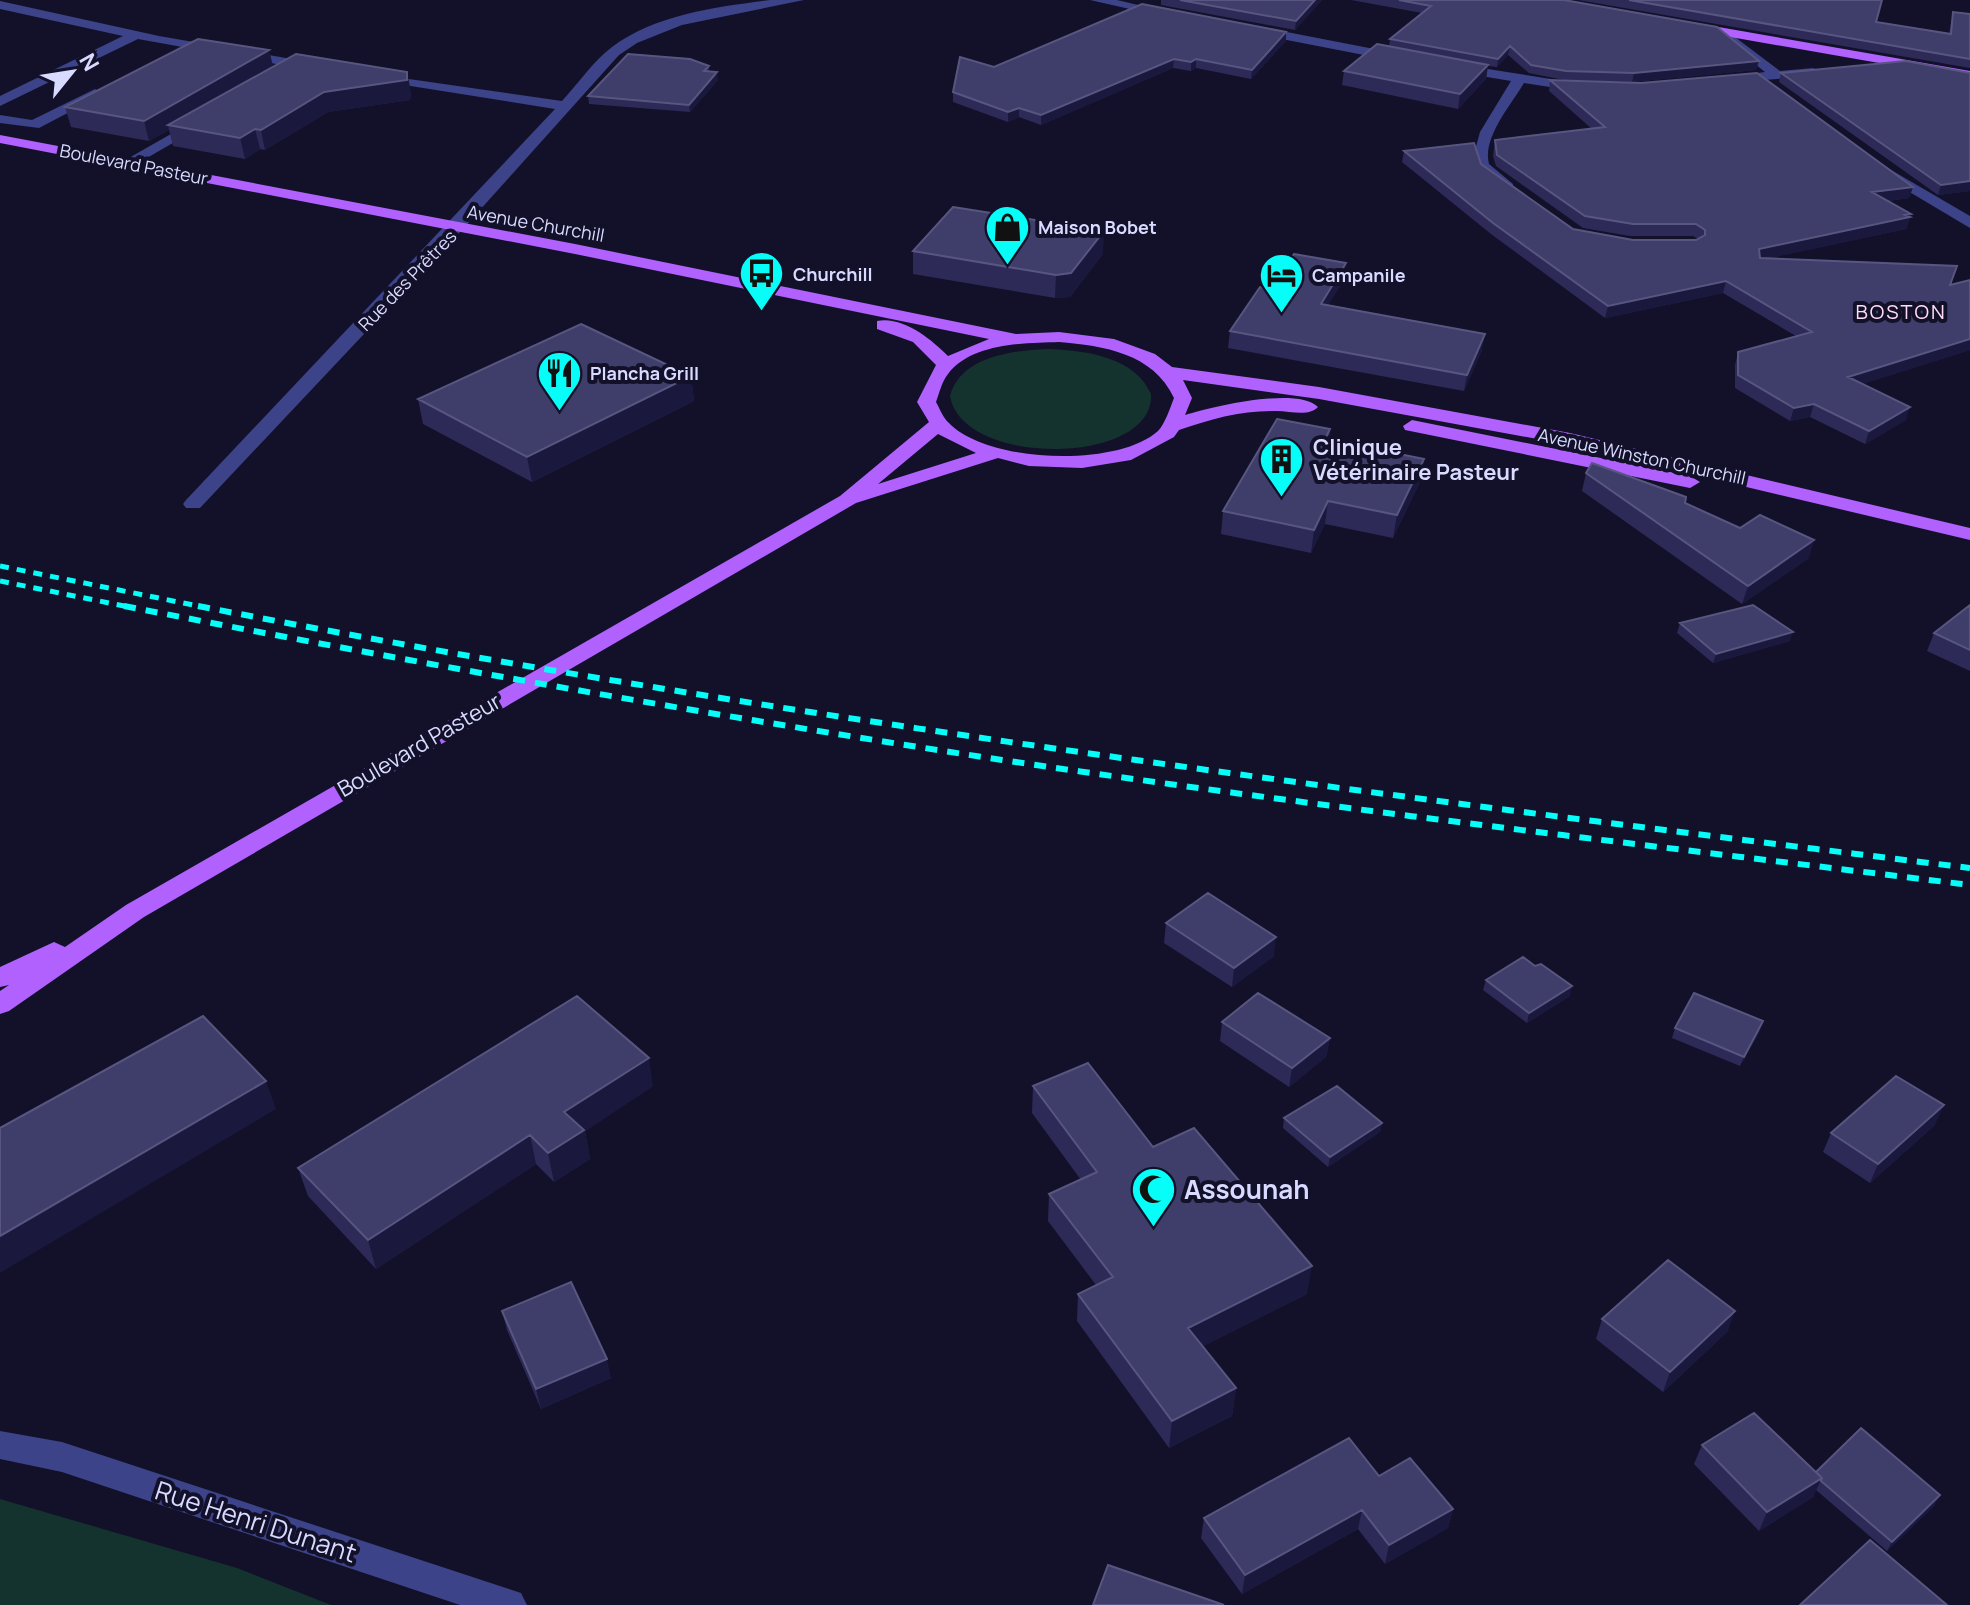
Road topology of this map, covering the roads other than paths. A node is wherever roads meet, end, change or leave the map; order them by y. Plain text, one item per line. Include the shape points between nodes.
1 (798, 0) edge
2 (1096, 0) edge
3 (0, 5) edge
4 (1181, 16) edge
5 (1674, 23) edge
6 (1240, 27) edge
7 (1723, 32) junction
8 (138, 34) junction
9 (1410, 60) edge
10 (1903, 63) junction
11 (300, 64) junction
12 (1441, 66) edge
13 (331, 69) edge
14 (363, 74) edge
15 (1970, 75) edge
16 (1778, 76) junction
17 (1759, 78) junction
18 (273, 79) edge
19 (1519, 80) junction
20 (1712, 82) edge
21 (108, 86) edge
22 (1592, 88) edge
23 (1783, 97) edge
24 (0, 102) edge
25 (566, 106) junction
26 (209, 116) edge
27 (0, 119) edge
28 (0, 139) edge
29 (1867, 158) edge
30 (128, 163) junction
31 (1523, 198) edge
32 (1970, 223) edge
33 (455, 228) junction
34 (1015, 339) junction
35 (947, 365) junction
36 (1168, 372) junction
37 (938, 424) junction
38 (1174, 425) junction
39 (992, 454) junction
40 (847, 500) junction
41 (193, 504) dead end
42 (1970, 534) edge
43 (1970, 549) edge
44 (135, 911) junction
45 (0, 978) edge
46 (0, 1004) edge
47 (0, 1445) edge
48 (509, 1605) edge

1 - 25 street, Rue des Prêtres via 692,20 633,38
2 - 4 street
3 - 8 street
5 - 7 main road
6 - 9 street
7 - 10 main road
7 - 16 street
8 - 11 street
8 - 24 street
10 - 15 main road
10 - 16 street
11 - 13 street
11 - 18 street
12 - 19 street
14 - 25 street
16 - 17 street
17 - 20 street
17 - 23 street
19 - 22 street
19 - 31 street via 1479,156 1486,170
21 - 27 street via 34,125
25 - 33 street, Rue des Prêtres
26 - 30 street
28 - 30 main road, Boulevard Pasteur
29 - 32 street
30 - 33 main road, Boulevard Pasteur
33 - 34 main road, Avenue Churchill
33 - 35 main road, Avenue Churchill via 620,273 899,329 926,342
33 - 41 street, Rue des Prêtres
34 - 35 main road via 976,349
34 - 36 main road via 1102,342 1141,354
35 - 37 main road via 928,394
36 - 38 main road via 1183,398
36 - 42 main road, Avenue Winston Churchill via 1307,391 1570,439
37 - 39 main road via 960,442
37 - 40 main road
38 - 39 main road, Avenue Winston Churchill via 1137,450 1098,460 1055,463
38 - 43 main road, Avenue Winston Churchill via 1256,404 1312,407 1715,487
39 - 40 main road
40 - 44 main road, Boulevard Pasteur
44 - 45 main road
44 - 46 main road, Boulevard Pasteur
47 - 48 street, Rue Henri Dunant via 62,1457

